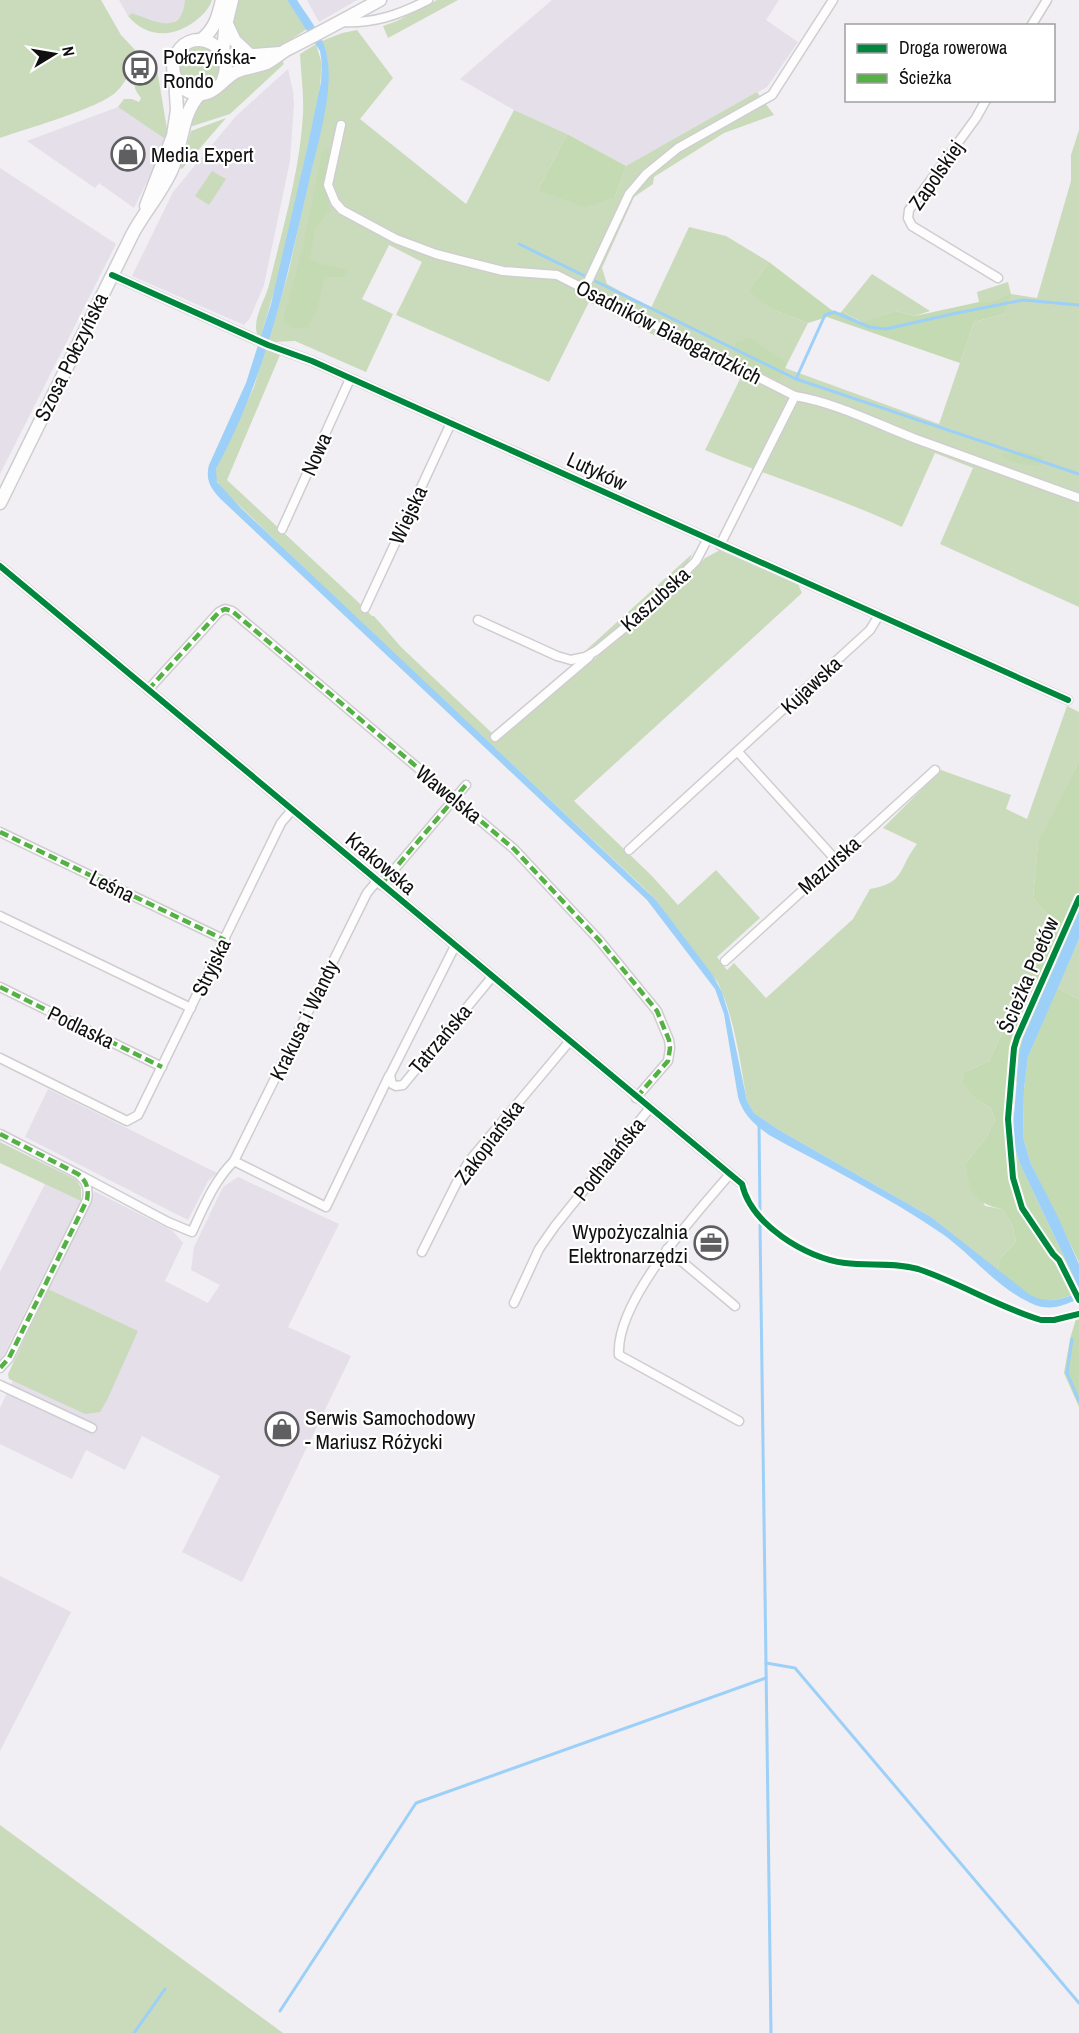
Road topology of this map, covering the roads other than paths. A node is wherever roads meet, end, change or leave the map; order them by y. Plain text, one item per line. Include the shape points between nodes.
1 (222, 0) edge
2 (232, 0) edge
3 (380, 0) edge
4 (428, 0) edge
5 (833, 0) edge
6 (1047, 0) edge
7 (340, 22) junction
8 (226, 24) junction
9 (1032, 24) edge
10 (201, 40) junction
11 (281, 53) junction
12 (224, 55) junction
13 (251, 56) junction
14 (175, 77) junction
15 (223, 80) junction
16 (200, 94) junction
17 (985, 102) edge
18 (340, 125) dead end
19 (144, 213) junction
20 (112, 275) junction
21 (998, 278) dead end
22 (588, 282) junction
23 (350, 379) junction
24 (795, 396) junction
25 (451, 423) junction
26 (1079, 498) edge
27 (0, 503) edge
28 (282, 529) dead end
29 (707, 540) junction
30 (720, 545) junction
31 (0, 567) edge
32 (366, 608) dead end
33 (879, 615) junction
34 (478, 620) dead end
35 (596, 651) junction
36 (148, 690) junction
37 (1068, 700) dead end
38 (495, 737) dead end
39 (738, 752) junction
40 (935, 770) dead end
41 (466, 785) dead end
42 (454, 799) junction
43 (292, 810) junction
44 (0, 832) edge
45 (629, 850) dead end
46 (835, 859) junction
47 (379, 883) junction
48 (0, 916) edge
49 (225, 940) junction
50 (455, 946) junction
51 (725, 961) dead end
52 (492, 977) junction
53 (0, 987) edge
54 (191, 1008) junction
55 (569, 1042) junction
56 (0, 1058) edge
57 (162, 1067) junction
58 (390, 1075) junction
59 (636, 1098) junction
60 (649, 1108) junction
61 (0, 1134) edge
62 (234, 1161) junction
63 (78, 1174) junction
64 (730, 1174) junction
65 (742, 1184) dead end
66 (667, 1249) junction
67 (422, 1252) dead end
68 (514, 1303) dead end
69 (735, 1306) dead end
70 (0, 1368) edge
71 (0, 1385) edge
72 (740, 1421) dead end
73 (92, 1428) dead end

1 - 10 main road via 215,24
2 - 8 main road
3 - 7 main road
4 - 7 street via 381,20
5 - 22 street via 772,95 678,148 646,174 629,194
6 - 9 street
7 - 11 main road
8 - 12 main road
8 - 13 main road via 235,41
10 - 12 main road via 213,44
10 - 14 main road via 178,51 173,64
11 - 13 main road
11 - 15 main road via 267,63 243,69
12 - 13 main road
12 - 15 main road via 227,66
14 - 16 main road via 186,90
14 - 19 main road, Szosa Połczyńska via 177,110 173,136
15 - 16 main road via 212,91
16 - 19 main road, Szosa Połczyńska via 188,110 172,169
17 - 21 street, Zapolskiej via 909,210 908,218 912,226
18 - 22 street, Osadników Białogardzkich via 328,185 342,210 396,239 436,254 503,271
19 - 20 main road, Szosa Połczyńska
20 - 23 street, Lutyków
20 - 27 main road, Szosa Połczyńska
22 - 24 street, Osadników Białogardzkich
23 - 25 street, Lutyków
23 - 28 street, Nowa
24 - 26 street, Osadników Białogardzkich
24 - 30 street
25 - 29 street, Lutyków
25 - 32 street, Wiejska
29 - 30 street, Lutyków
29 - 35 street, Kaszubska via 696,561 650,607
30 - 33 street, Lutyków
31 - 36 street, Krakowska
33 - 37 street, Lutyków
33 - 39 street, Kujawska via 870,630
34 - 35 street, Kaszubska via 571,660
35 - 38 street, Kaszubska
36 - 42 street, Wawelska via 219,612 232,611
36 - 43 street, Krakowska
39 - 45 street, Kujawska
39 - 46 street
40 - 46 street, Mazurska
41 - 42 street, Krakusa i Wandy
42 - 47 street, Krakusa i Wandy
42 - 59 street, Wawelska via 514,849 599,940 657,1011 669,1040 670,1055
43 - 47 street, Krakowska
43 - 49 street, Stryjska via 281,824
44 - 49 street, Leśna
46 - 51 street, Mazurska
47 - 50 street, Krakowska
47 - 62 street, Krakusa i Wandy via 367,892
48 - 54 street
49 - 54 street, Stryjska
50 - 52 street, Krakowska
50 - 58 street, Tatrzańska
52 - 55 street, Krakowska
52 - 58 street, Tatrzańska via 403,1085 392,1084
53 - 57 street, Podlaska
54 - 57 street, Stryjska
55 - 59 street, Krakowska
55 - 67 street, Zakopiańska via 470,1160
56 - 57 street, Stryjska via 127,1121 138,1115
58 - 62 street, Tatrzańska via 326,1207
59 - 60 street, Krakowska
60 - 64 street, Krakowska
60 - 68 street, Podhalańska via 539,1249
61 - 63 street
62 - 63 street, Krakusa i Wandy via 212,1188 192,1232
63 - 70 street via 86,1182 87,1200 9,1358
64 - 65 street, Krakowska
64 - 66 street
66 - 69 street
66 - 72 street via 629,1313 618,1343 619,1354
71 - 73 street

